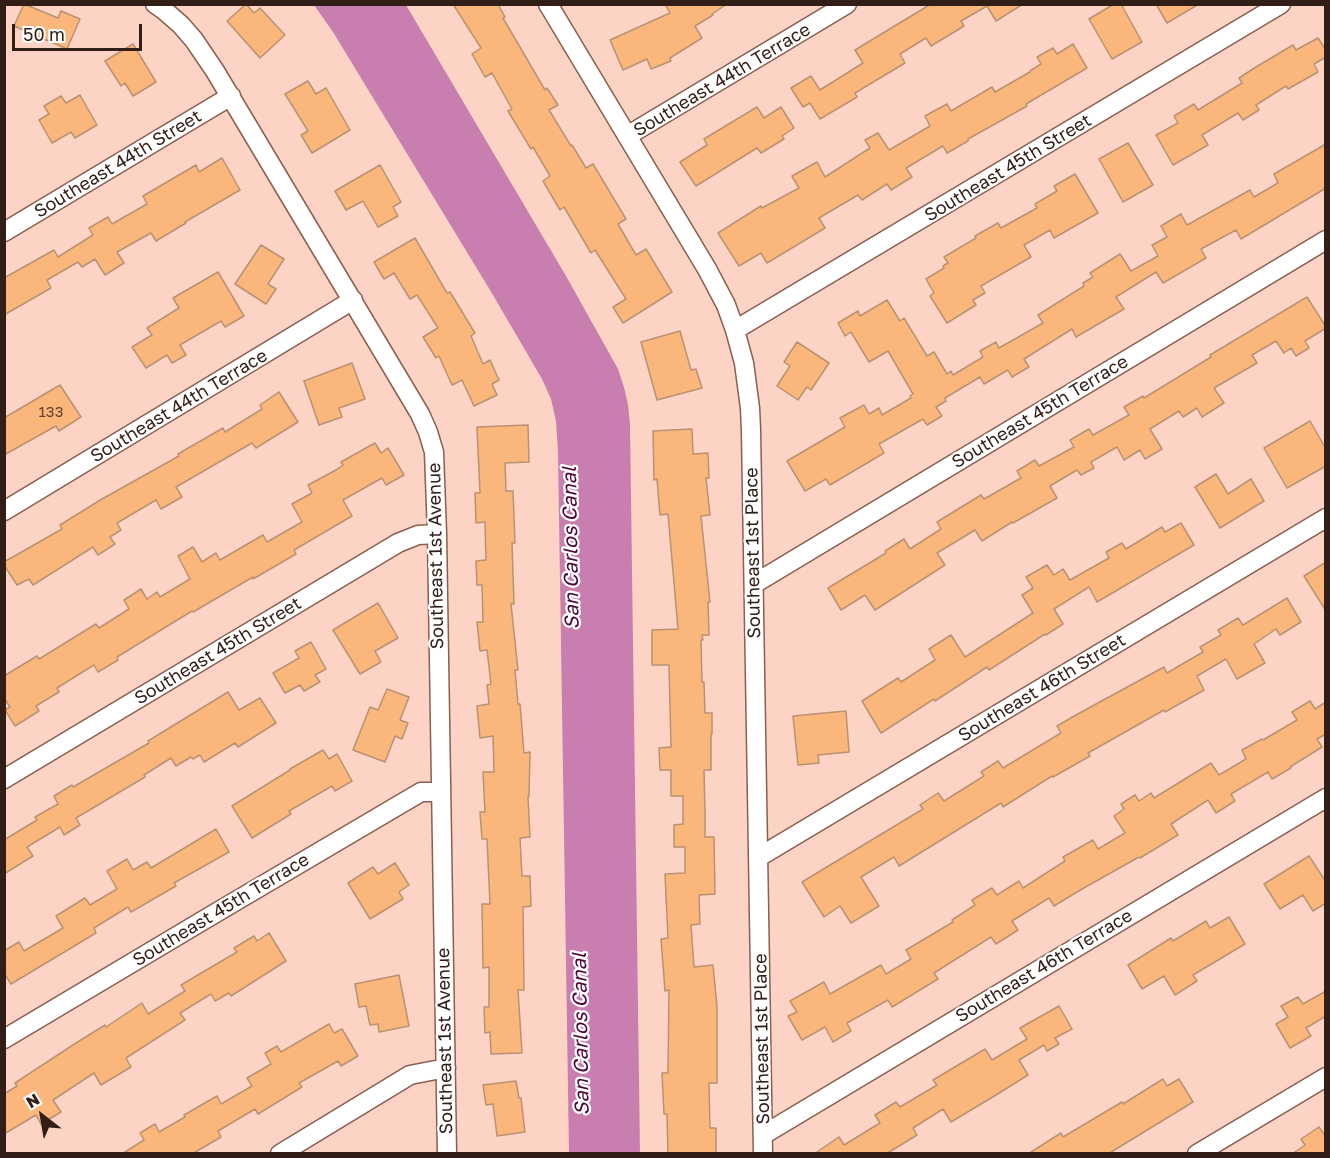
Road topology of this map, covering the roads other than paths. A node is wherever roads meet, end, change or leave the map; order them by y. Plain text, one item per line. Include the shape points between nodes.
1 (155, 4) edge
2 (548, 4) edge
3 (847, 4) edge
4 (1281, 4) edge
5 (231, 96) junction
6 (627, 136) junction
7 (4, 232) edge
8 (1326, 240) edge
9 (353, 300) junction
10 (735, 330) junction
11 (4, 511) edge
12 (1326, 518) edge
13 (437, 534) junction
14 (754, 584) junction
15 (4, 779) edge
16 (441, 792) junction
17 (1326, 798) edge
18 (759, 857) junction
19 (4, 1039) edge
20 (446, 1068) junction
21 (1326, 1077) edge
22 (763, 1135) junction
23 (280, 1154) edge
24 (447, 1154) edge
25 (763, 1154) edge
26 (1197, 1154) edge

1 - 5 street, Southeast 1st Avenue via 194,40
2 - 6 street, Southeast 1st Place
3 - 6 street, Southeast 44th Terrace
4 - 10 street, Southeast 45th Street
5 - 7 street, Southeast 44th Street
5 - 9 street, Southeast 1st Avenue
6 - 10 street, Southeast 1st Place via 706,269
8 - 14 street, Southeast 45th Terrace
9 - 11 street, Southeast 44th Terrace
9 - 13 street, Southeast 1st Avenue via 428,432 434,452
10 - 14 street, Southeast 1st Place via 750,408
12 - 18 street, Southeast 46th Street
13 - 15 street, Southeast 45th Street via 418,535 398,543
13 - 16 street, Southeast 1st Avenue
14 - 18 street, Southeast 1st Place
16 - 19 street, Southeast 45th Terrace via 421,792
16 - 20 street, Southeast 1st Avenue
17 - 22 street, Southeast 46th Terrace
18 - 22 street, Southeast 1st Place
20 - 23 street via 410,1075
20 - 24 street, Southeast 1st Avenue
21 - 26 street
22 - 25 street, Southeast 1st Place

